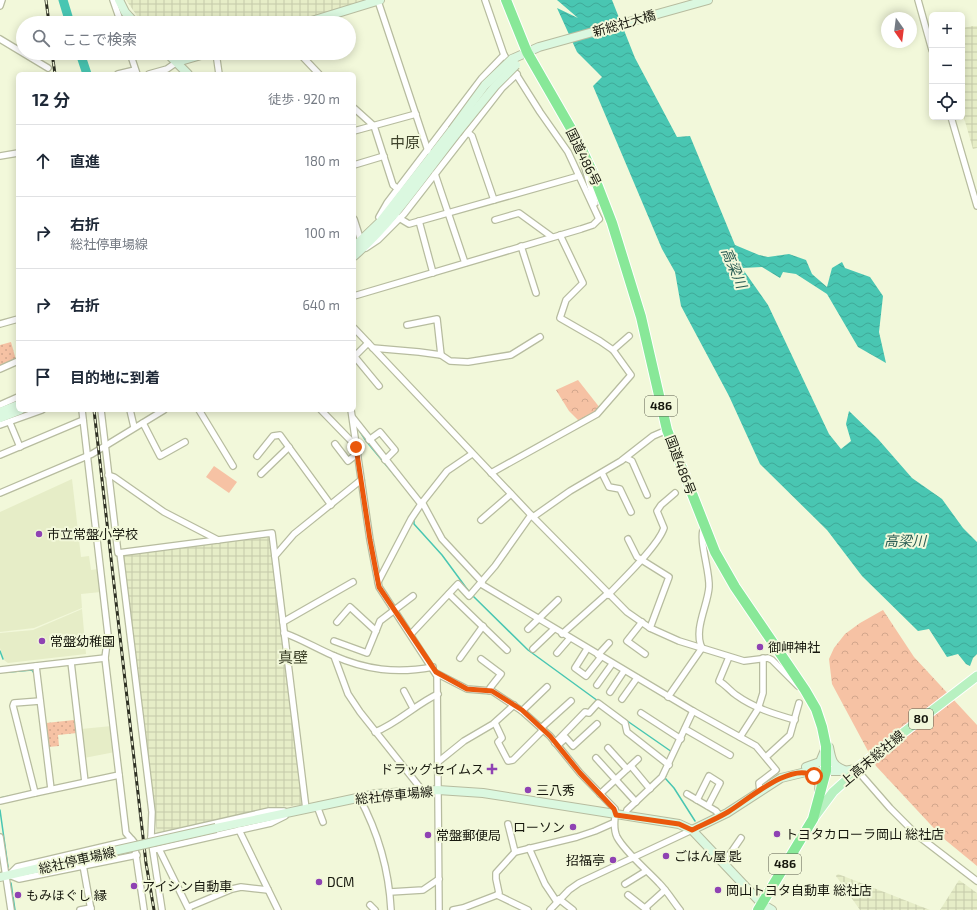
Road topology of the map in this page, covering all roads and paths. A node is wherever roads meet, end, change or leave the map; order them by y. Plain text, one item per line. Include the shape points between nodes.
1 (2, 0) edge
2 (113, 0) edge
3 (119, 0) edge
4 (379, 0) edge
5 (485, 0) edge
6 (506, 0) edge
7 (708, 0) edge
8 (918, 0) edge
9 (0, 6) edge
10 (119, 16) edge
11 (129, 16) edge
12 (328, 16) edge
13 (0, 39) edge
14 (931, 48) edge
15 (16, 49) edge
16 (527, 52) junction
17 (35, 60) edge
18 (132, 60) edge
19 (184, 60) edge
20 (217, 60) edge
21 (306, 60) edge
22 (177, 62) junction
23 (512, 63) junction
24 (48, 68) dead end
25 (136, 72) edge
26 (162, 72) edge
27 (186, 72) edge
28 (218, 72) edge
29 (317, 72) edge
30 (356, 110) edge
31 (416, 114) junction
32 (952, 120) edge
33 (374, 126) junction
34 (356, 130) edge
35 (454, 132) junction
36 (467, 132) junction
37 (577, 139) junction
38 (428, 151) junction
39 (16, 153) edge
40 (0, 156) edge
41 (384, 156) junction
42 (356, 164) edge
43 (435, 174) junction
44 (579, 176) junction
45 (398, 189) junction
46 (494, 200) junction
47 (977, 206) edge
48 (449, 212) junction
49 (399, 218) junction
50 (599, 219) junction
51 (495, 220) dead end
52 (420, 221) junction
53 (356, 226) edge
54 (368, 234) junction
55 (560, 235) junction
56 (552, 237) junction
57 (361, 241) junction
58 (521, 246) junction
59 (356, 251) edge
60 (465, 263) junction
61 (434, 273) junction
62 (536, 294) dead end
63 (356, 295) edge
64 (16, 320) edge
65 (0, 324) edge
66 (407, 325) dead end
67 (356, 330) edge
68 (540, 336) dead end
69 (629, 336) dead end
70 (368, 343) junction
71 (373, 348) junction
72 (612, 350) junction
73 (356, 355) edge
74 (441, 355) junction
75 (356, 359) edge
76 (16, 362) edge
77 (0, 369) edge
78 (379, 386) dead end
79 (16, 398) edge
80 (1, 405) edge
81 (16, 405) edge
82 (16, 412) edge
83 (37, 412) edge
84 (82, 412) edge
85 (101, 412) edge
86 (130, 412) edge
87 (161, 412) edge
88 (200, 412) edge
89 (323, 412) edge
90 (351, 412) edge
91 (0, 418) edge
92 (352, 418) junction
93 (83, 420) junction
94 (10, 423) junction
95 (143, 423) junction
96 (0, 425) edge
97 (134, 428) junction
98 (667, 430) junction
99 (369, 440) junction
100 (185, 442) dead end
101 (335, 444) dead end
102 (105, 446) junction
103 (20, 447) junction
104 (289, 447) junction
105 (356, 447) junction
106 (357, 454) junction
107 (472, 454) junction
108 (0, 455) edge
109 (88, 456) junction
110 (257, 456) dead end
111 (626, 458) junction
112 (385, 460) junction
113 (232, 466) dead end
114 (491, 473) junction
115 (602, 473) junction
116 (261, 474) dead end
117 (108, 475) junction
118 (361, 480) junction
119 (0, 493) edge
120 (675, 493) dead end
121 (510, 494) junction
122 (647, 495) dead end
123 (422, 503) junction
124 (331, 505) junction
125 (631, 512) dead end
126 (532, 516) junction
127 (481, 520) dead end
128 (704, 526) junction
129 (628, 539) dead end
130 (218, 540) junction
131 (120, 553) junction
132 (275, 556) junction
133 (641, 559) junction
134 (353, 582) dead end
135 (378, 582) junction
136 (481, 583) junction
137 (449, 594) junction
138 (608, 594) junction
139 (413, 596) dead end
140 (558, 600) dead end
141 (394, 610) junction
142 (538, 619) junction
143 (283, 622) junction
144 (337, 622) dead end
145 (642, 622) junction
146 (483, 626) junction
147 (650, 628) junction
148 (528, 629) dead end
149 (554, 629) junction
150 (376, 631) junction
151 (284, 633) junction
152 (411, 634) junction
153 (562, 634) junction
154 (570, 638) junction
155 (334, 641) dead end
156 (609, 642) dead end
157 (702, 648) junction
158 (533, 649) dead end
159 (588, 649) junction
160 (507, 650) dead end
161 (557, 652) dead end
162 (645, 654) dead end
163 (334, 656) junction
164 (599, 656) junction
165 (729, 657) junction
166 (105, 658) junction
167 (460, 658) dead end
168 (763, 658) junction
169 (481, 659) dead end
170 (71, 662) junction
171 (612, 664) junction
172 (36, 666) junction
173 (0, 670) edge
174 (434, 670) junction
175 (624, 671) junction
176 (977, 676) edge
177 (637, 678) junction
178 (597, 685) dead end
179 (547, 688) dead end
180 (805, 690) junction
181 (404, 691) dead end
182 (490, 691) junction
183 (610, 692) dead end
184 (438, 694) junction
185 (668, 696) junction
186 (622, 699) dead end
187 (40, 701) junction
188 (571, 701) dead end
189 (799, 703) dead end
190 (514, 705) junction
191 (414, 708) junction
192 (758, 709) junction
193 (522, 710) junction
194 (693, 711) junction
195 (640, 713) dead end
196 (794, 720) junction
197 (495, 723) junction
198 (597, 724) dead end
199 (542, 729) junction
200 (685, 729) junction
201 (376, 732) junction
202 (824, 734) junction
203 (740, 737) junction
204 (681, 739) junction
205 (556, 744) junction
206 (826, 746) junction
207 (608, 748) dead end
208 (730, 755) dead end
209 (766, 757) junction
210 (596, 758) dead end
211 (638, 759) dead end
212 (438, 762) junction
213 (669, 765) junction
214 (629, 768) junction
215 (856, 769) junction
216 (826, 771) junction
217 (844, 771) junction
218 (804, 772) junction
219 (119, 775) junction
220 (790, 775) junction
221 (616, 779) junction
222 (85, 782) junction
223 (51, 789) junction
224 (650, 789) junction
225 (422, 790) junction
226 (438, 790) junction
227 (760, 791) junction
228 (35, 793) junction
229 (600, 794) junction
230 (687, 794) dead end
231 (359, 797) junction
232 (819, 799) junction
233 (697, 800) junction
234 (0, 801) edge
235 (636, 802) junction
236 (318, 806) junction
237 (708, 806) junction
238 (306, 809) junction
239 (292, 812) junction
240 (616, 815) junction
241 (625, 816) junction
242 (720, 816) junction
243 (813, 819) junction
244 (323, 822) dead end
245 (613, 823) junction
246 (508, 824) dead end
247 (239, 830) junction
248 (692, 830) junction
249 (0, 837) edge
250 (151, 838) junction
251 (741, 838) dead end
252 (132, 840) junction
253 (529, 848) junction
254 (156, 849) junction
255 (515, 852) junction
256 (137, 855) junction
257 (634, 858) junction
258 (722, 861) junction
259 (83, 865) junction
260 (646, 871) junction
261 (5, 876) edge
262 (439, 879) junction
263 (977, 881) edge
264 (625, 884) dead end
265 (268, 890) junction
266 (665, 890) junction
267 (390, 892) junction
268 (497, 895) junction
269 (628, 895) dead end
270 (558, 900) junction
271 (370, 905) dead end
272 (760, 907) edge
273 (91, 909) edge
274 (189, 909) edge
275 (647, 909) edge
276 (11, 910) edge
277 (80, 910) edge
278 (144, 910) edge
279 (162, 910) edge
280 (278, 910) edge
281 (375, 910) edge
282 (392, 910) edge
283 (439, 910) edge
284 (453, 910) edge
285 (528, 910) edge
286 (550, 910) edge
287 (573, 910) edge
288 (680, 910) edge
289 (772, 910) edge

1 - 9 street
2 - 10 street
3 - 11 street
4 - 12 street
4 - 31 street
5 - 23 street
6 - 16 highway, 国道486号 / 486
7 - 16 street, 新総社大橋
8 - 14 street
13 - 15 street
16 - 23 street
16 - 37 highway, 国道486号 / 486
17 - 24 street
18 - 25 street
19 - 22 street
20 - 28 street
21 - 29 street
22 - 26 street
22 - 27 street
23 - 35 street, bridge
23 - 36 street via 502,88
23 - 38 street via 482,78
23 - 44 street via 540,112 568,152
30 - 33 street
31 - 33 street
31 - 38 street
32 - 47 street
33 - 34 street
33 - 41 street
35 - 54 street
35 - 59 street via 388,222
36 - 43 street
36 - 46 street via 472,136
37 - 50 street
37 - 98 highway, 国道486号 / 486 via 595,179 631,279
38 - 45 street
39 - 40 street
41 - 42 street
41 - 45 street via 393,185
43 - 48 street
43 - 49 street
44 - 46 street
44 - 50 street
45 - 54 street
46 - 48 street
48 - 52 street
48 - 60 street
49 - 52 street via 408,224
49 - 59 street via 378,240
50 - 55 street via 593,225
51 - 56 street via 519,213
52 - 61 street
53 - 57 street
54 - 57 street
55 - 56 street
55 - 72 street via 583,283 566,300 560,318
56 - 58 street
57 - 59 street
58 - 60 street
58 - 62 street
60 - 61 street
61 - 63 street
64 - 65 street
66 - 74 street via 437,319
67 - 70 street
68 - 74 street via 516,353 503,357 450,362
69 - 72 street
70 - 71 street
70 - 73 street
71 - 74 street
71 - 107 street
72 - 114 street via 631,375 597,414
75 - 78 street
76 - 77 street
79 - 80 street
80 - 81 street
82 - 91 street
83 - 94 street
84 - 93 street
85 - 102 street
86 - 97 street
87 - 95 street
88 - 113 street
89 - 105 street
90 - 92 street
92 - 99 street
92 - 105 street
93 - 103 street
93 - 109 street
94 - 96 street
94 - 103 street
95 - 97 street
95 - 100 street via 160,456
97 - 102 street
98 - 111 street via 653,436
98 - 128 highway, 国道486号 / 486
99 - 112 street
99 - 112 street via 380,432 395,450
101 - 106 street via 348,461
102 - 109 street
102 - 117 street
103 - 108 street
104 - 110 street via 280,435 275,435
104 - 116 street
104 - 124 street
105 - 106 street
106 - 118 street
107 - 114 street
107 - 123 street via 447,471
109 - 119 street
109 - 166 street via 108,635
111 - 115 street
111 - 122 street via 632,460
112 - 123 street
114 - 121 street
115 - 125 street via 609,487 620,490
115 - 126 street
117 - 130 street via 164,512
117 - 131 street
118 - 124 street
118 - 135 street
120 - 133 street via 657,511 664,529
121 - 126 street
121 - 127 street
123 - 135 street
123 - 136 street via 442,539
124 - 132 street via 294,534
126 - 136 street
126 - 138 street
128 - 157 street via 702,538 708,564 709,588 699,637
128 - 180 highway, 国道486号 / 486 via 727,575
129 - 133 street via 637,557
130 - 131 street
130 - 132 street via 272,533
131 - 250 street via 152,812
132 - 143 street
133 - 138 street
133 - 147 street via 669,577
134 - 143 street
135 - 141 street
136 - 137 street via 469,596 458,584
136 - 142 street
137 - 146 street
137 - 152 street
138 - 145 street
138 - 153 street
139 - 141 street
140 - 142 street
141 - 150 street via 380,621
141 - 152 street
142 - 148 street
142 - 149 street
143 - 151 street
144 - 150 street via 350,607
145 - 147 street
145 - 162 street via 627,641
146 - 160 street
146 - 167 street
147 - 157 street via 679,642
149 - 153 street
149 - 158 street
150 - 155 street via 367,653
151 - 163 street
151 - 238 street
152 - 174 street
153 - 154 street
154 - 159 street
154 - 161 street
156 - 164 street
157 - 165 street
157 - 185 street
159 - 164 street
159 - 164 street via 575,668 586,676
163 - 174 street via 369,668 389,671
163 - 201 street via 348,694
164 - 171 street
165 - 168 street via 744,661
165 - 192 street via 719,681
166 - 170 street
166 - 219 street
168 - 180 street via 772,660 801,690
168 - 192 street via 763,693
169 - 182 street via 501,674
170 - 172 street
170 - 222 street
171 - 175 street
171 - 178 street
172 - 173 street
172 - 187 street
174 - 182 street via 467,689
174 - 184 street
175 - 177 street
175 - 183 street
176 - 215 main road, 上高末総社線 / 80
177 - 185 street
177 - 186 street
179 - 193 street
180 - 202 highway, 国道486号 / 486 via 816,709
181 - 191 street
182 - 190 street
184 - 191 street
184 - 212 street
185 - 194 street
187 - 223 street
187 - 228 street via 14,703 13,706
188 - 199 street
189 - 196 street
190 - 193 street
190 - 197 street
191 - 201 street
192 - 196 street
192 - 203 street
193 - 199 street
194 - 200 street
194 - 203 street
195 - 204 street
196 - 209 street via 790,735
197 - 199 street via 502,738 498,742 508,761 513,760
197 - 212 street via 464,741
198 - 205 street via 573,746 566,738
199 - 205 street
200 - 204 street
200 - 208 street
201 - 225 street
202 - 206 highway, 国道486号 / 486
202 - 217 street via 828,740 832,762
203 - 209 street via 756,746
204 - 213 street
205 - 213 street via 585,712 589,713 598,703 625,723 627,732
205 - 229 street
206 - 216 highway, 国道486号 / 486
206 - 220 street via 820,762 797,769
207 - 214 street
209 - 227 street via 776,770 760,783
210 - 221 street
211 - 214 street
212 - 226 street
213 - 224 street
214 - 221 street
214 - 224 street
215 - 217 street
215 - 243 main road, 上高末総社線 / 80 via 833,792
215 - 263 street via 917,835
216 - 217 street
216 - 218 street
216 - 232 highway, 国道486号 / 486
218 - 220 street
218 - 232 street via 819,781
219 - 222 street
219 - 252 street via 126,833
220 - 227 street
221 - 229 street
221 - 235 street
222 - 223 street
223 - 228 street
224 - 235 street
225 - 226 street, 総社停車場線
225 - 231 street, 総社停車場線
226 - 240 street, 総社停車場線 via 483,793
226 - 262 street
227 - 242 street
228 - 234 street
229 - 240 street via 614,809
230 - 233 street
231 - 236 street, 総社停車場線
231 - 267 street via 371,822 387,871
232 - 243 highway, 国道486号 / 486
233 - 237 street
233 - 237 street via 709,776 720,783
235 - 241 street via 627,810
236 - 238 street, 総社停車場線
236 - 244 street
237 - 242 street
238 - 239 street, 総社停車場線
239 - 247 street via 270,823
239 - 250 street via 269,810
239 - 261 street, 総社停車場線, bridge
240 - 241 street, 総社停車場線
240 - 245 street
241 - 248 street, 総社停車場線 via 679,824
242 - 248 street
243 - 272 highway, 国道486号 / 486
245 - 253 street via 595,831
245 - 257 street via 617,837
246 - 255 street
247 - 254 street
247 - 265 street
248 - 257 street
248 - 258 street, 総社停車場線
249 - 261 street
250 - 254 street
251 - 258 street
252 - 256 street
252 - 261 street via 17,867
253 - 255 street
253 - 270 street via 545,884
254 - 274 street
254 - 279 street
255 - 268 street via 496,873 499,893
256 - 259 street
256 - 278 street
257 - 260 street
257 - 270 street via 579,884
258 - 272 street, 総社停車場線
259 - 261 street via 19,879
259 - 273 street
260 - 264 street
260 - 266 street
261 - 276 street
262 - 267 street via 423,890
262 - 283 street
265 - 274 street via 232,889
265 - 280 street
266 - 275 street
266 - 288 street
267 - 282 street
268 - 284 street
268 - 285 street
269 - 275 street
270 - 286 street
270 - 287 street
271 - 281 street
272 - 289 street, 総社停車場線
273 - 277 street

